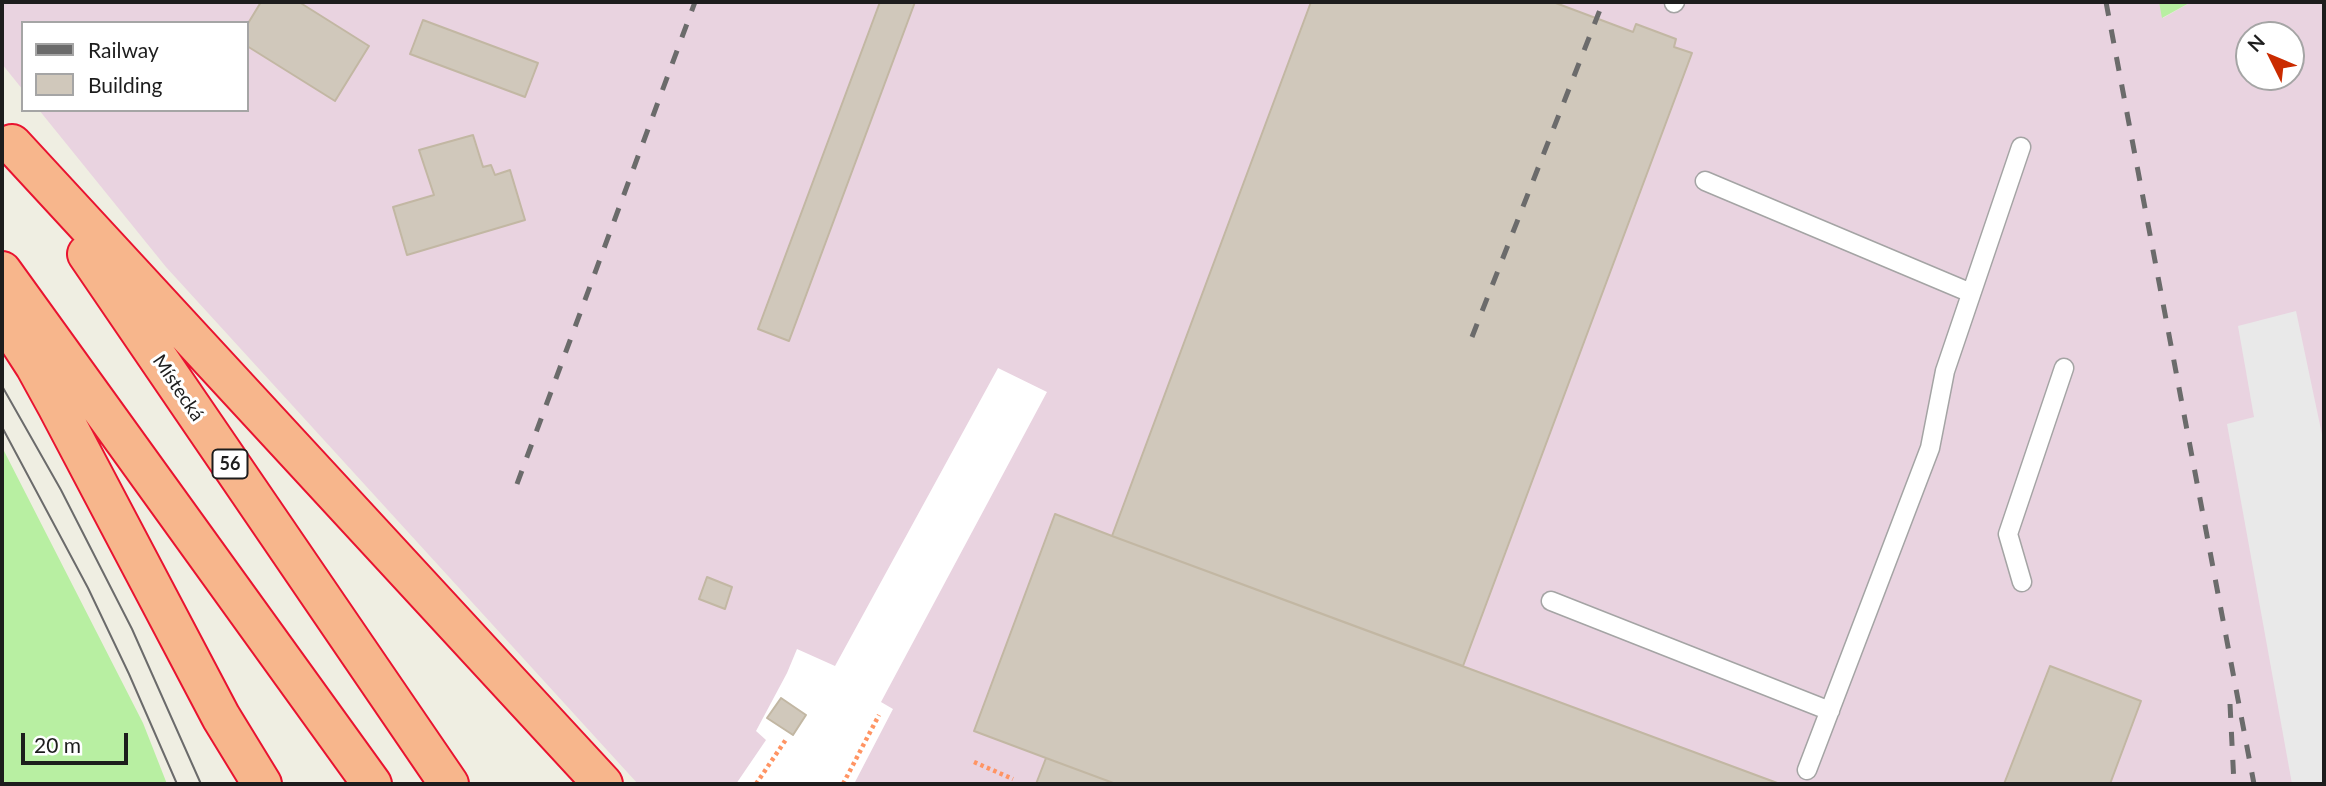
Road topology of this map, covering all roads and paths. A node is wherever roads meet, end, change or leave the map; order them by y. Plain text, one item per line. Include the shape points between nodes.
1 (7, 137) edge
2 (2021, 147) dead end
3 (1705, 181) dead end
4 (2, 271) edge
5 (1971, 293) junction
6 (2, 315) edge
7 (2064, 368) dead end
8 (2022, 582) dead end
9 (1551, 601) dead end
10 (1829, 711) junction
11 (879, 715) dead end
12 (787, 738) dead end
13 (974, 762) dead end
14 (1808, 771) dead end
15 (1013, 779) dead end
16 (262, 784) edge
17 (372, 784) edge
18 (449, 784) edge
19 (603, 784) edge
20 (756, 784) edge
21 (843, 784) edge

1 - 18 highway, Místecká / 56
1 - 19 highway
2 - 5 lane
3 - 5 lane
4 - 17 highway
5 - 10 lane via 1945,371 1930,448
6 - 16 highway via 57,406 222,718
7 - 8 lane via 2008,534
9 - 10 lane
10 - 14 lane
11 - 21 path
12 - 20 path
13 - 15 path

